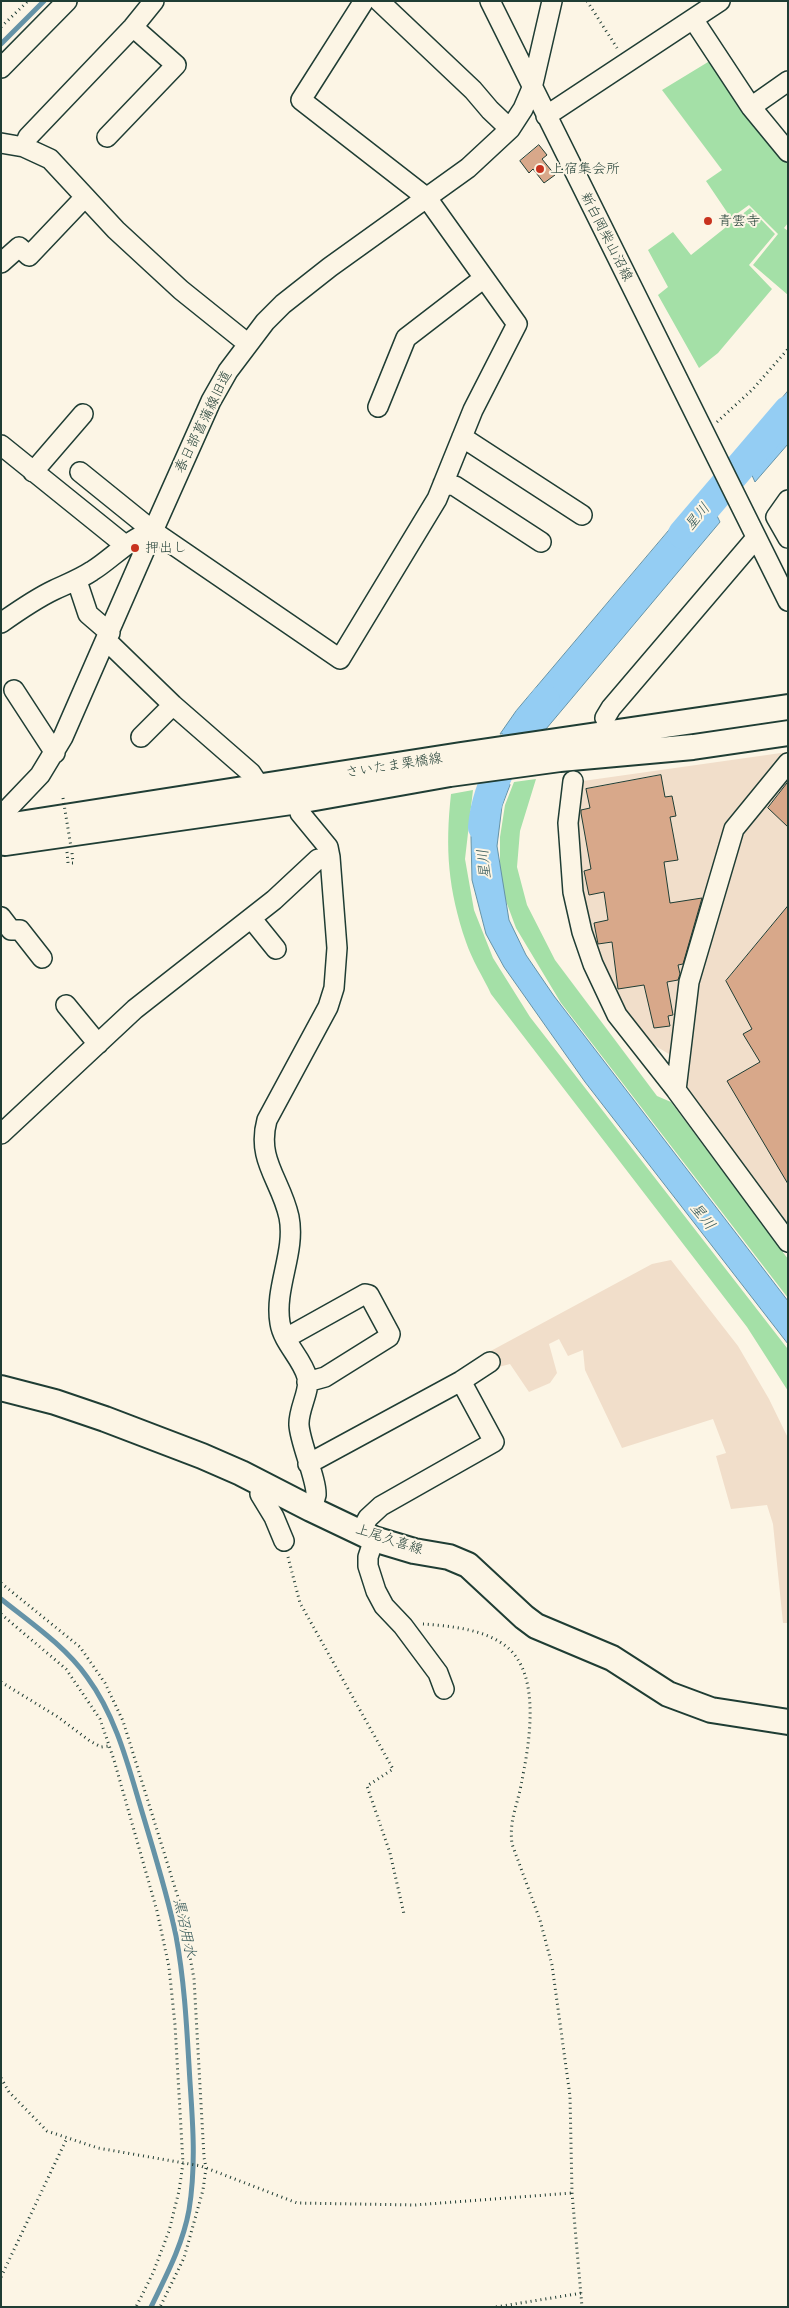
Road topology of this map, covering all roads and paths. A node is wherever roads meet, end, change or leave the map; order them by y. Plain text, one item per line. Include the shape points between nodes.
1 (28, 1) edge
2 (67, 1) edge
3 (154, 1) edge
4 (364, 1) edge
5 (379, 1) edge
6 (490, 1) edge
7 (552, 1) edge
8 (587, 1) edge
9 (720, 1) edge
10 (694, 19) junction
11 (1, 27) edge
12 (134, 27) junction
13 (627, 64) junction
14 (1, 68) edge
15 (788, 80) edge
16 (532, 88) junction
17 (751, 107) junction
18 (546, 116) junction
19 (510, 129) junction
20 (107, 137) dead end
21 (1, 143) edge
22 (24, 147) junction
23 (788, 152) edge
24 (85, 197) junction
25 (427, 198) junction
26 (1, 263) edge
27 (484, 278) junction
28 (247, 343) junction
29 (788, 349) edge
30 (378, 407) dead end
31 (83, 414) dead end
32 (716, 423) dead end
33 (462, 437) junction
34 (1, 445) edge
35 (33, 472) junction
36 (80, 472) dead end
37 (443, 484) junction
38 (788, 500) edge
39 (582, 515) dead end
40 (153, 531) junction
41 (754, 532) junction
42 (788, 538) edge
43 (541, 542) dead end
44 (125, 545) junction
45 (77, 581) junction
46 (788, 601) edge
47 (1, 623) edge
48 (108, 637) junction
49 (14, 690) dead end
50 (173, 705) junction
51 (788, 707) edge
52 (605, 718) dead end
53 (788, 733) edge
54 (141, 737) dead end
55 (566, 749) junction
56 (55, 753) junction
57 (788, 763) edge
58 (456, 765) junction
59 (573, 781) dead end
60 (261, 788) junction
61 (63, 798) dead end
62 (298, 801) junction
63 (2, 817) edge
64 (1, 843) edge
65 (66, 850) dead end
66 (330, 856) junction
67 (251, 918) junction
68 (6, 924) edge
69 (276, 950) dead end
70 (42, 958) dead end
71 (66, 1005) dead end
72 (98, 1044) junction
73 (676, 1090) junction
74 (1, 1134) edge
75 (788, 1242) edge
76 (286, 1338) junction
77 (490, 1362) dead end
78 (461, 1381) junction
79 (307, 1382) junction
80 (1, 1388) edge
81 (308, 1464) junction
82 (263, 1484) junction
83 (311, 1510) junction
84 (367, 1536) junction
85 (283, 1539) joint
86 (1, 1583) edge
87 (1, 1614) edge
88 (403, 1626) junction
89 (1, 1682) edge
90 (444, 1689) dead end
91 (788, 1722) edge
92 (109, 1746) junction
93 (404, 1914) dead end
94 (1, 2078) edge
95 (67, 2138) junction
96 (185, 2163) junction
97 (206, 2168) junction
98 (572, 2193) junction
99 (1, 2277) edge
100 (582, 2293) junction
101 (136, 2307) edge
102 (160, 2307) edge
103 (496, 2307) edge
104 (582, 2307) edge

1 - 11 path
2 - 14 street
3 - 12 street
4 - 25 street via 301,100
5 - 19 street
6 - 16 street, 新白岡柴山沼線
7 - 16 street, 春日部菖蒲線旧道
8 - 13 path
9 - 10 street
10 - 13 street
10 - 17 street
12 - 20 street via 176,65
12 - 22 street via 28,137
13 - 18 street
15 - 17 street
16 - 18 street, 新白岡柴山沼線
16 - 19 street, 春日部菖蒲線旧道 via 524,109
17 - 23 street
18 - 41 street, 新白岡柴山沼線
19 - 25 street, 春日部菖蒲線旧道 via 468,168
21 - 22 street
22 - 24 street via 50,159
24 - 26 street via 29,256 18,246
24 - 28 street via 181,290
25 - 27 street
25 - 28 street, 春日部菖蒲線旧道 via 307,284
27 - 30 street via 406,338
27 - 33 street via 517,324
28 - 40 street, 春日部菖蒲線旧道 via 211,401
29 - 32 path via 753,390
31 - 35 street
33 - 37 street
33 - 39 street
34 - 35 street
35 - 44 street
36 - 40 street
37 - 40 street via 340,659
37 - 43 street via 455,486
38 - 42 street via 776,517
40 - 44 street
40 - 48 street, 春日部菖蒲線旧道
41 - 46 street
41 - 52 street
44 - 45 street
45 - 47 street via 54,590
45 - 48 street via 88,614
48 - 50 street
48 - 56 street, 春日部菖蒲線旧道
49 - 56 street
50 - 54 street
50 - 60 street via 251,773
51 - 55 main road, さいたま栗橋線
53 - 55 main road, さいたま栗橋線 via 693,747
55 - 58 main road, さいたま栗橋線
56 - 63 street, 春日部菖蒲線旧道
57 - 73 street via 734,829 689,982
58 - 60 main road, さいたま栗橋線
58 - 62 main road, さいたま栗橋線
59 - 73 street via 568,823 573,892 582,932 617,1015
60 - 63 main road, さいたま栗橋線
61 - 65 path, bridge via 73,863 68,863
62 - 64 main road, さいたま栗橋線
62 - 66 street via 300,813 328,847
66 - 67 street via 318,859
66 - 76 street via 337,948 334,988 328,1007 267,1120 263,1135 264,1151 285,1203 291,1231 279,1311 280,1325
67 - 69 street
67 - 72 street via 135,1009
68 - 70 street via 20,930
71 - 72 street
72 - 74 street
73 - 75 street
76 - 79 street via 308,1378
76 - 79 street via 365,1294 369,1295 390,1334 325,1377
77 - 78 street
78 - 81 street
78 - 84 street via 494,1442 381,1506 368,1518
79 - 81 street via 299,1427
80 - 82 main road, 上尾久喜線 via 105,1419 202,1456
81 - 83 street via 316,1493
82 - 83 main road, 上尾久喜線
82 - 85 street via 260,1494
83 - 84 main road, 上尾久喜線
84 - 88 street via 371,1576 384,1606
84 - 91 main road, 上尾久喜線 via 468,1564 536,1626 612,1658 668,1694 711,1710
85 - 93 path via 300,1603 393,1769 367,1786 390,1852
86 - 97 path via 80,1647 105,1683 123,1721 183,1916 194,1979
87 - 92 path via 66,1669 100,1719
88 - 90 street via 438,1674
88 - 98 path via 410,1623 470,1630 506,1646 523,1670 531,1716 527,1756 511,1820 511,1834 552,1965 570,2096
89 - 92 path via 90,1741 101,1747
92 - 96 path via 158,1911 169,1967
94 - 95 path via 9,2092 47,2131
95 - 96 path via 98,2148
95 - 99 path
96 - 97 path
96 - 101 path via 169,2231
97 - 98 path via 297,2203 415,2206
97 - 102 path via 184,2258
98 - 100 path
100 - 103 path
100 - 104 path

